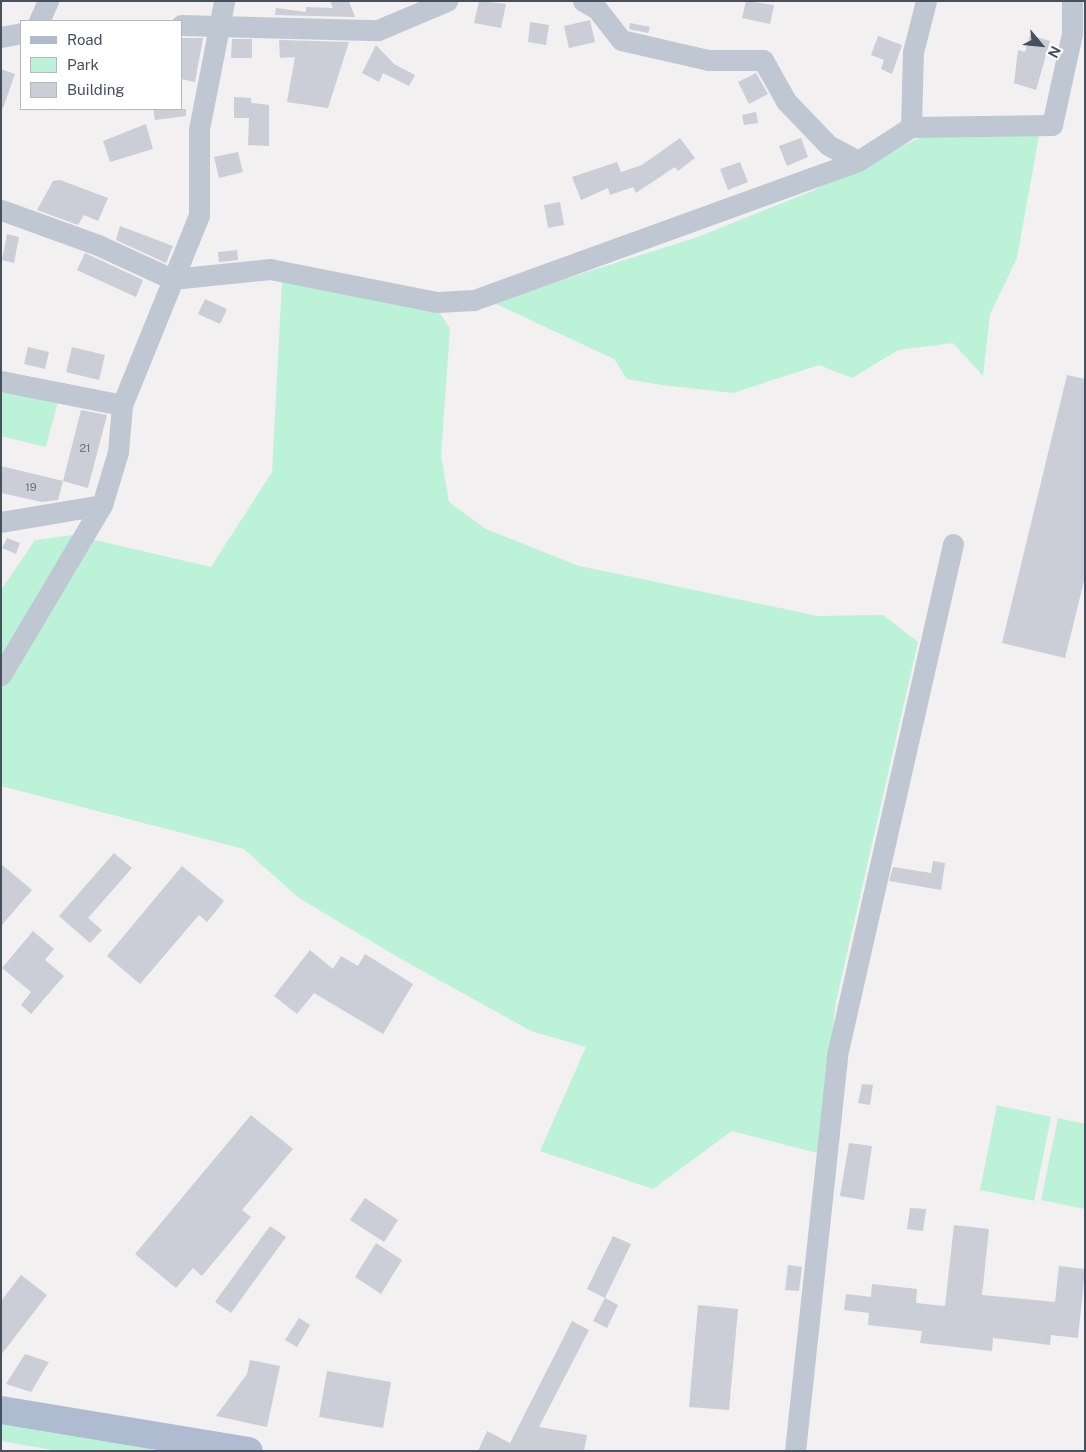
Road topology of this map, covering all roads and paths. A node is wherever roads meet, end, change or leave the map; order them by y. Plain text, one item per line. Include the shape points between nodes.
1 (48, 1) edge
2 (224, 1) edge
3 (447, 1) edge
4 (583, 1) edge
5 (926, 1) edge
6 (1072, 1) edge
7 (38, 20) edge
8 (182, 25) edge
9 (217, 27) junction
10 (20, 33) edge
11 (1, 37) edge
12 (911, 127) junction
13 (858, 161) junction
14 (1, 210) edge
15 (172, 280) junction
16 (1, 381) edge
17 (122, 406) junction
18 (102, 505) junction
19 (1, 522) edge
20 (953, 544) dead end
21 (1, 675) edge
22 (1, 1410) edge
23 (249, 1451) edge
24 (795, 1451) edge

1 - 7 street
2 - 9 street
3 - 9 street via 378,30
4 - 13 street via 597,9 621,40 708,60 763,60 786,101 822,139
5 - 12 street via 913,52
6 - 12 street via 1072,33 1052,124
8 - 9 street
9 - 15 street via 199,128 199,215
10 - 11 street
12 - 13 street
13 - 15 street via 474,300 437,302 270,269
14 - 15 street via 98,245
15 - 17 street
16 - 17 street
17 - 18 street via 118,452
18 - 19 street
18 - 21 street
20 - 24 street via 837,1055
22 - 23 main road

